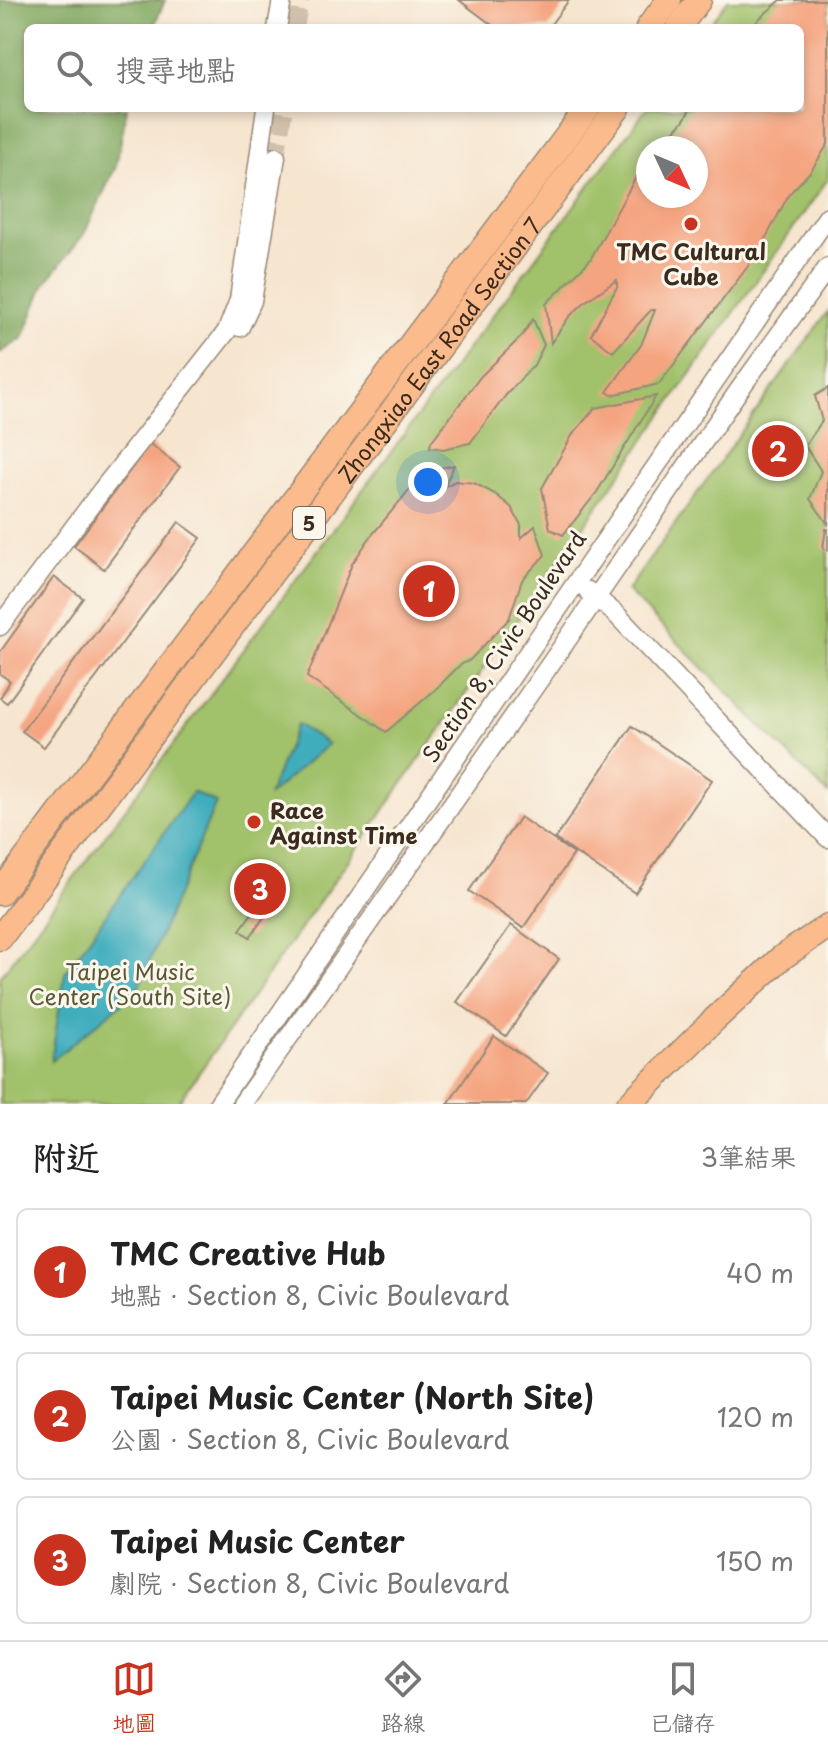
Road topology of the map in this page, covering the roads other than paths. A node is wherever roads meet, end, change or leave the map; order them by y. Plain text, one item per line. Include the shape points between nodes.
1 (282, 0) edge
2 (669, 0) edge
3 (699, 0) edge
4 (278, 24) edge
5 (651, 24) edge
6 (681, 24) edge
7 (265, 112) edge
8 (585, 112) edge
9 (615, 112) edge
10 (276, 157) tunnel mouth
11 (828, 216) edge
12 (828, 267) edge
13 (227, 331) junction
14 (576, 583) junction
15 (596, 597) junction
16 (0, 626) edge
17 (828, 838) edge
18 (0, 893) edge
19 (828, 926) edge
20 (0, 938) edge
21 (218, 1104) edge
22 (242, 1104) edge
23 (629, 1104) edge

1 - 4 street
2 - 5 main road
3 - 6 main road
7 - 13 street via 239,300
8 - 18 main road, Zhongxiao East Road Section 7 / 5
9 - 20 main road, Zhongxiao East Road Section 7 / 5
10 - 13 street via 252,301 238,331
11 - 14 street, Section 8, Civic Boulevard
12 - 15 street
13 - 16 street
14 - 15 street
14 - 21 street, Section 8, Civic Boulevard
15 - 17 street
15 - 22 street
19 - 23 main road via 781,958

